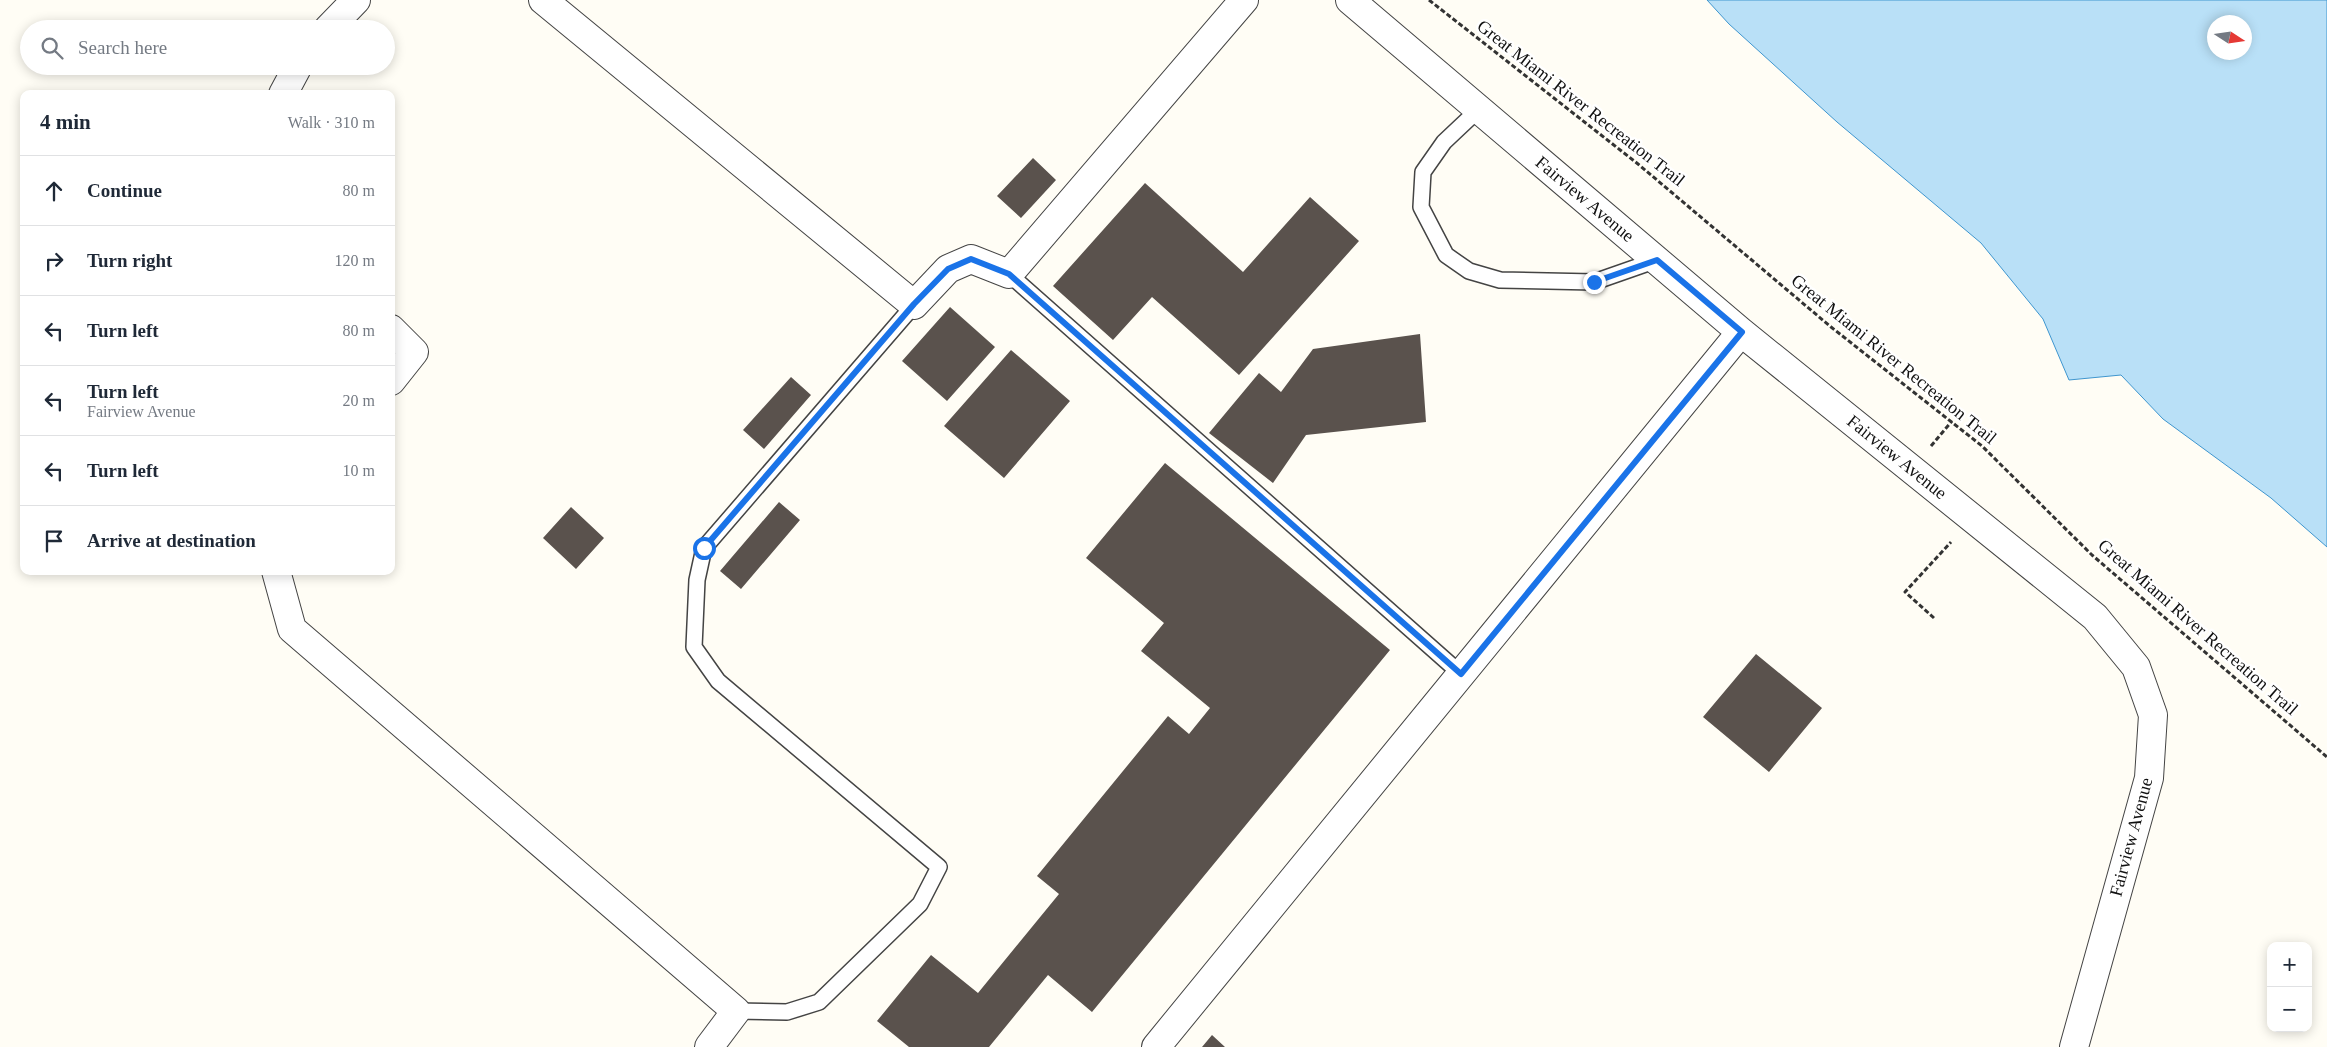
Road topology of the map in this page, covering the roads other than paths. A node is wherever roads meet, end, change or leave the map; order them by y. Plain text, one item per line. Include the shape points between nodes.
1 (356, 0) edge
2 (543, 0) edge
3 (1244, 0) edge
4 (1350, 0) edge
5 (337, 20) edge
6 (293, 75) edge
7 (285, 90) edge
8 (1479, 109) junction
9 (1657, 260) junction
10 (1009, 274) junction
11 (914, 304) junction
12 (1742, 332) junction
13 (395, 333) edge
14 (395, 376) edge
15 (277, 575) edge
16 (1461, 674) junction
17 (736, 1011) junction
18 (710, 1047) edge
19 (1156, 1047) edge
20 (2074, 1047) edge

1 - 5 street
2 - 11 street
3 - 10 street
4 - 8 street, Fairview Avenue
6 - 7 street
8 - 9 street, Fairview Avenue
8 - 9 lane via 1444,142 1423,172 1421,207 1446,255 1469,272 1510,281 1594,282
9 - 12 street, Fairview Avenue
10 - 11 street via 971,259 948,269
10 - 16 lane
11 - 17 lane via 704,548 697,580 694,647 718,681 938,867 920,904 819,1002 787,1012
12 - 16 street
12 - 20 street, Fairview Avenue via 2095,616 2136,667 2153,715 2149,778
13 - 14 street via 414,352
15 - 17 street via 292,629
16 - 19 street
17 - 18 street

